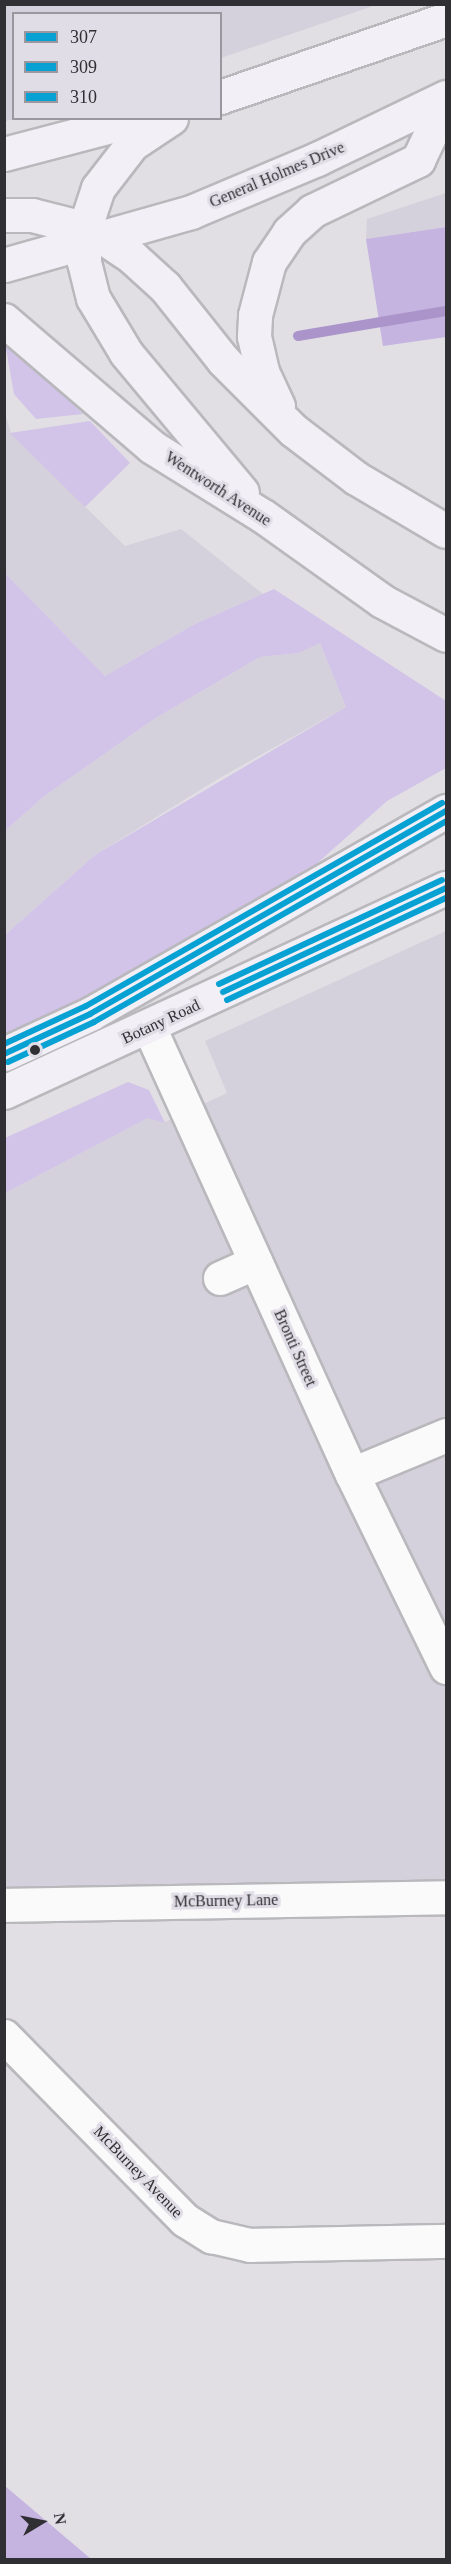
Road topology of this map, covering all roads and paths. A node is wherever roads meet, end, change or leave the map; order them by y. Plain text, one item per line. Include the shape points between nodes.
1 (447, 19) edge
2 (222, 96) edge
3 (447, 99) edge
4 (133, 120) edge
5 (168, 120) edge
6 (4, 154) edge
7 (4, 215) edge
8 (89, 236) junction
9 (4, 265) edge
10 (4, 320) edge
11 (293, 430) junction
12 (263, 516) junction
13 (441, 526) edge
14 (447, 635) edge
15 (447, 811) edge
16 (447, 825) edge
17 (399, 839) junction
18 (447, 888) edge
19 (149, 1027) junction
20 (4, 1054) edge
21 (4, 1092) edge
22 (256, 1262) junction
23 (220, 1278) dead end
24 (447, 1435) edge
25 (352, 1474) junction
26 (446, 1667) edge
27 (447, 1897) edge
28 (4, 1905) edge
29 (4, 2036) edge
30 (447, 2241) edge

1 - 2 main road
3 - 8 main road, General Holmes Drive via 190,212
3 - 11 main road via 418,160 312,211 289,232 269,262 256,306 254,336 262,371
4 - 6 main road
5 - 8 main road via 132,144 111,167 88,211
7 - 8 main road via 32,215
8 - 9 main road, General Holmes Drive
8 - 11 main road via 132,257 165,287 223,360
8 - 12 main road via 84,262 93,298 126,353
10 - 12 main road, Wentworth Avenue via 152,447
11 - 13 main road via 356,478
12 - 14 main road, Wentworth Avenue via 382,601
15 - 17 main road
16 - 17 main road
17 - 20 main road via 90,1014
18 - 19 main road, Botany Road
19 - 21 main road, Botany Road
19 - 22 street, Bronti Street
22 - 23 street
22 - 25 street, Bronti Street
24 - 25 street
25 - 26 street, Bronti Street
27 - 28 street, McBurney Lane
29 - 30 street, McBurney Avenue via 185,2220 211,2236 250,2244

